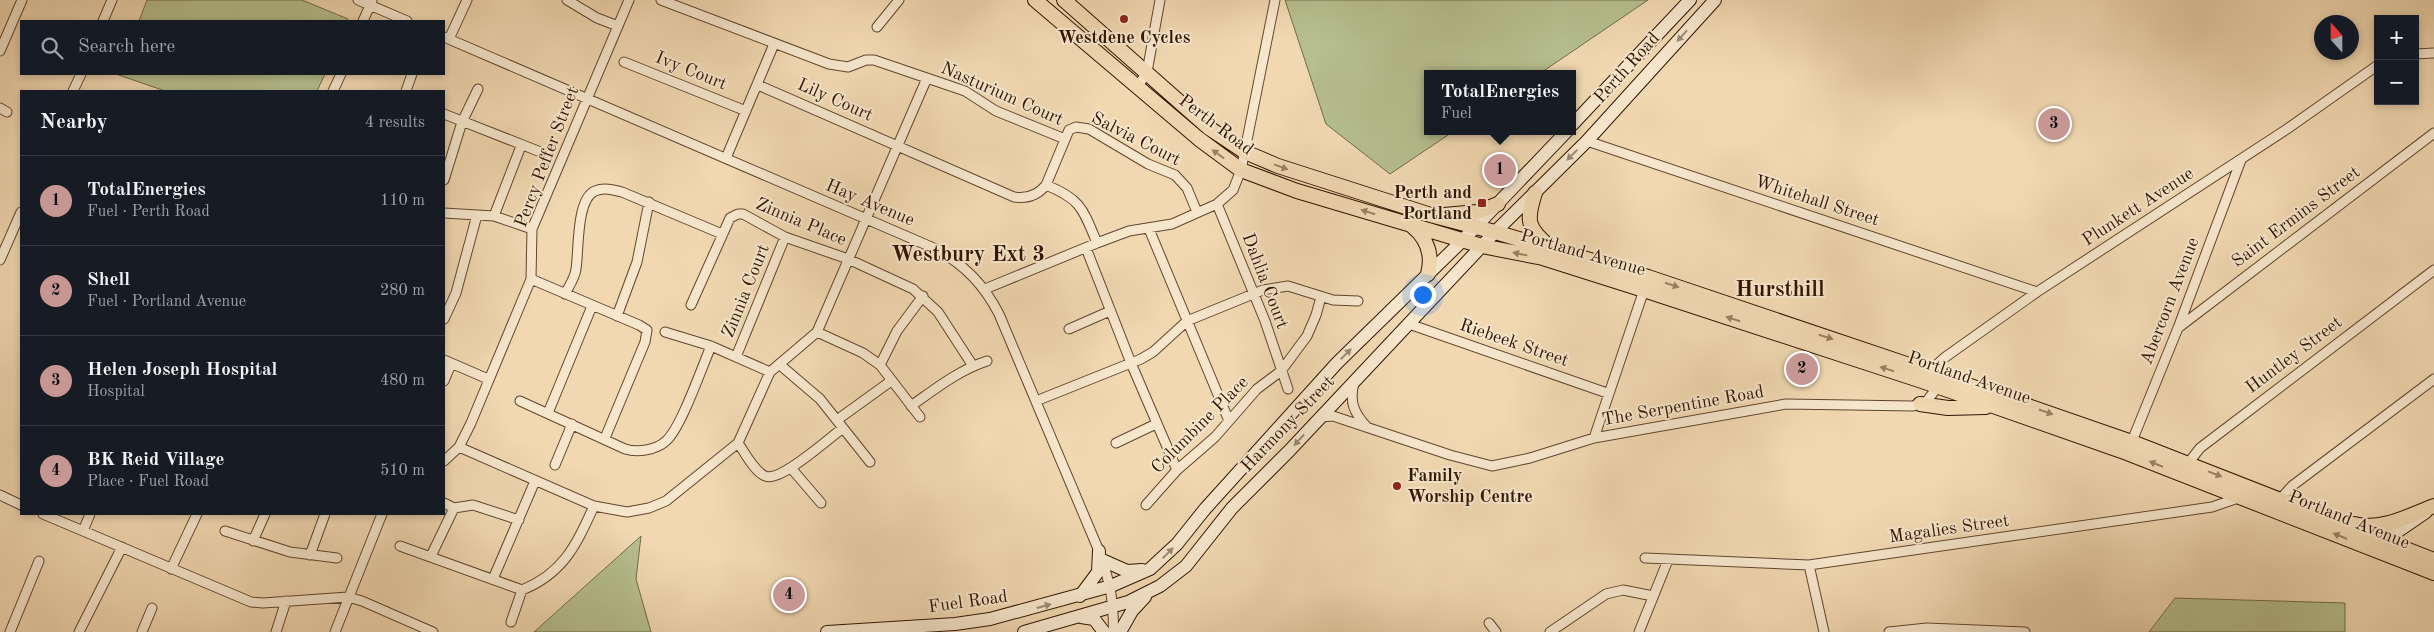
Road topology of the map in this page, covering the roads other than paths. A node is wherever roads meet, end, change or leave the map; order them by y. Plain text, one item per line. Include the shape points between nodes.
1 (22, 0) edge
2 (112, 0) edge
3 (358, 0) edge
4 (467, 0) edge
5 (567, 0) edge
6 (629, 0) edge
7 (661, 0) edge
8 (899, 0) edge
9 (1064, 0) edge
10 (1160, 0) edge
11 (1275, 0) edge
12 (1690, 0) edge
13 (1715, 0) edge
14 (371, 2) edge
15 (1041, 2) edge
16 (103, 20) edge
17 (363, 20) edge
18 (406, 20) edge
19 (618, 26) junction
20 (877, 27) dead end
21 (446, 38) edge
22 (774, 44) junction
23 (0, 51) edge
24 (2434, 53) edge
25 (2419, 54) edge
26 (624, 62) dead end
27 (2374, 68) edge
28 (1147, 72) junction
29 (81, 75) edge
30 (340, 75) edge
31 (412, 75) edge
32 (927, 78) junction
33 (758, 85) junction
34 (1138, 86) junction
35 (478, 89) dead end
36 (74, 90) edge
37 (333, 90) edge
38 (406, 90) edge
39 (587, 98) junction
40 (746, 111) junction
41 (445, 114) edge
42 (1576, 121) edge
43 (462, 122) junction
44 (2434, 133) edge
45 (1563, 135) edge
46 (1065, 139) junction
47 (1587, 141) junction
48 (898, 145) junction
49 (521, 146) junction
50 (538, 151) dead end
51 (1245, 152) junction
52 (726, 158) junction
53 (2241, 160) junction
54 (1241, 170) junction
55 (445, 177) edge
56 (1046, 184) junction
57 (1535, 193) junction
58 (649, 202) junction
59 (1217, 204) junction
60 (1498, 204) junction
61 (1197, 212) junction
62 (445, 213) edge
63 (20, 214) edge
64 (477, 215) junction
65 (494, 216) junction
66 (1434, 216) junction
67 (866, 219) junction
68 (1408, 224) junction
69 (1476, 227) junction
70 (1149, 228) junction
71 (532, 229) junction
72 (1495, 232) junction
73 (722, 234) junction
74 (785, 237) junction
75 (1463, 240) junction
76 (1097, 242) junction
77 (1482, 246) junction
78 (1086, 248) junction
79 (1552, 249) junction
80 (0, 260) edge
81 (848, 260) junction
82 (2434, 270) edge
83 (1428, 274) junction
84 (531, 279) junction
85 (1646, 284) junction
86 (985, 290) junction
87 (2037, 292) junction
88 (1253, 293) junction
89 (565, 294) junction
90 (923, 296) junction
91 (1321, 298) junction
92 (1358, 301) dead end
93 (691, 305) dead end
94 (592, 306) junction
95 (1110, 311) junction
96 (617, 316) junction
97 (445, 317) edge
98 (1187, 321) junction
99 (1410, 324) junction
100 (2178, 328) junction
101 (1069, 329) dead end
102 (666, 332) dead end
103 (817, 332) junction
104 (711, 346) junction
105 (736, 357) junction
106 (987, 361) dead end
107 (447, 362) edge
108 (1131, 363) junction
109 (778, 364) junction
110 (880, 365) junction
111 (973, 366) junction
112 (1281, 371) junction
113 (770, 372) junction
114 (445, 375) edge
115 (1925, 376) junction
116 (488, 379) junction
117 (2434, 379) edge
118 (891, 381) junction
119 (1354, 382) junction
120 (1941, 383) junction
121 (1288, 389) dead end
122 (1607, 393) junction
123 (520, 401) dead end
124 (1036, 401) junction
125 (1920, 404) junction
126 (911, 406) junction
127 (1994, 407) junction
128 (548, 413) junction
129 (920, 417) dead end
130 (1321, 417) junction
131 (837, 420) junction
132 (1229, 421) junction
133 (572, 424) junction
134 (1156, 424) junction
135 (843, 428) junction
136 (1367, 428) junction
137 (605, 438) junction
138 (1594, 438) junction
139 (1116, 443) dead end
140 (738, 444) junction
141 (459, 447) junction
142 (2129, 447) junction
143 (445, 460) edge
144 (870, 462) dead end
145 (554, 465) dead end
146 (791, 468) junction
147 (2185, 469) junction
148 (1177, 470) junction
149 (535, 481) junction
150 (2245, 492) junction
151 (0, 495) edge
152 (821, 503) dead end
153 (20, 504) edge
154 (445, 504) edge
155 (1146, 505) dead end
156 (2276, 505) junction
157 (594, 506) junction
158 (2434, 506) edge
159 (454, 508) junction
160 (2315, 514) junction
161 (45, 515) edge
162 (90, 515) edge
163 (197, 515) edge
164 (266, 515) edge
165 (325, 515) edge
166 (382, 515) edge
167 (519, 520) junction
168 (83, 531) junction
169 (225, 531) dead end
170 (253, 541) junction
171 (2384, 541) junction
172 (400, 546) dead end
173 (122, 547) junction
174 (2372, 550) junction
175 (310, 555) junction
176 (1101, 555) junction
177 (431, 556) junction
178 (337, 558) dead end
179 (1645, 558) dead end
180 (38, 560) dead end
181 (1668, 560) junction
182 (2434, 560) edge
183 (1809, 565) junction
184 (171, 569) junction
185 (1150, 569) junction
186 (2434, 573) edge
187 (493, 579) junction
188 (1111, 586) junction
189 (522, 590) junction
190 (1149, 593) junction
191 (1080, 596) junction
192 (1653, 596) junction
193 (348, 597) junction
194 (286, 601) junction
195 (1114, 607) junction
196 (152, 608) dead end
197 (1078, 617) junction
198 (511, 622) dead end
199 (1489, 622) dead end
200 (1927, 630) edge
201 (11, 632) edge
202 (79, 632) edge
203 (142, 632) edge
204 (276, 632) edge
205 (335, 632) edge
206 (433, 632) edge
207 (827, 632) edge
208 (1024, 632) edge
209 (1104, 632) edge
210 (1113, 632) edge
211 (1120, 632) edge
212 (1496, 632) edge
213 (1550, 632) edge
214 (1639, 632) edge
215 (1824, 632) edge
216 (1889, 632) edge
217 (2025, 632) edge

1 - 23 street
2 - 16 street
3 - 14 street
4 - 21 street
5 - 19 street
6 - 19 street, Percy Peffer Street
7 - 22 street, Nasturium Court
8 - 20 street
9 - 28 main road, Perth Road
10 - 28 street
11 - 51 street
12 - 42 main road, Perth Road
13 -> 47 main road, Perth Road
14 - 17 street
14 - 18 street
15 - 34 main road, Perth Road
19 - 39 street, Percy Peffer Street
21 - 39 street, Hay Avenue
22 - 32 street, Nasturium Court via 836,66 848,67 874,60
22 - 33 street
24 - 25 street
26 - 40 street, Ivy Court
27 - 53 street, Plunkett Avenue
28 - 34 street
28 - 51 main road, Perth Road via 1209,128
29 - 36 street
30 - 37 street
31 - 38 street
32 - 46 street, Nasturium Court via 965,92 996,111
32 - 48 street
33 - 40 street
33 - 48 street, Lily Court
54 -> 34 main road, Perth Road via 1199,139
35 - 43 street
39 - 52 street, Hay Avenue
39 - 71 street, Percy Peffer Street
40 - 52 street
41 - 43 street
43 - 49 street
43 - 55 street
44 - 100 street, Saint Ermins Street
45 - 60 main road
46 - 56 street, Salvia Court
46 - 61 street, Salvia Court via 1072,128 1089,129 1175,176 1187,188
47 -> 57 main road, Perth Road
47 - 87 street, Whitehall Street
48 - 56 street, Lily Court via 1014,197 1037,194
48 - 67 street
49 - 50 street
49 - 65 street
51 - 54 street
51 -> 66 main road, Perth Road via 1312,178
52 - 67 street, Hay Avenue
53 - 87 street, Plunkett Avenue
53 - 100 street, Abercorn Avenue
54 - 59 street via 1233,190
68 -> 54 main road, Perth Road
56 - 76 street via 1068,193 1078,202
57 - 72 main road, Perth Road
57 - 79 main road via 1530,224 1536,235
58 - 73 street
58 - 89 street via 607,189 591,194 582,213 576,271
58 - 96 street via 637,262
59 - 61 street
59 - 88 street, Dahlia Court
60 - 66 main road via 1477,212
60 - 69 main road
61 - 70 street via 1172,224
62 - 64 street
63 - 80 street
64 - 65 street
64 - 97 street via 456,292
65 - 71 street
66 - 69 main road, Perth Road
67 - 81 street
67 - 86 street, Hay Avenue via 948,256 965,267
68 - 75 main road, Perth Road
68 - 83 main road via 1426,243 1431,260
69 - 72 main road, Perth Road
69 - 75 main road
70 - 76 street via 1128,231
70 - 98 street
71 - 84 street, Percy Peffer Street
72 - 77 main road, Harmony Street
72 - 79 main road, Portland Avenue
73 - 74 street, Zinnia Place via 730,218 738,214
73 - 93 street
74 - 81 street, Zinnia Place
74 - 105 street, Zinnia Court
75 - 77 main road, Perth Road
75 - 83 main road, Harmony Street
76 - 78 street
85 -> 77 main road, Portland Avenue
77 - 99 main road, Harmony Street
78 - 86 street
78 - 95 street
79 - 85 main road, Portland Avenue
81 - 90 street, Zinnia Place
81 - 103 street
82 - 147 street, Huntley Street via 2208,442
185 -> 83 main road, Harmony Street via 1177,544 1337,363
84 - 89 street
84 - 116 street, Percy Peffer Street
85 - 115 main road, Portland Avenue
85 - 122 street
86 - 124 street, Hay Avenue via 999,314
87 - 115 street, Plunkett Avenue
88 - 91 street via 1288,286
88 - 98 street
88 - 112 street, Dahlia Court
89 - 94 street
90 - 110 street via 898,331
90 - 111 street
91 - 92 street
91 - 112 street, Columbine Place via 1307,336
94 - 96 street
94 - 128 street
95 - 101 street
95 - 108 street
96 - 137 street via 644,327 647,335
98 - 108 street via 1153,352
98 - 132 street
99 - 119 main road, Harmony Street
99 - 122 street, Riebeek Street
100 - 142 street, Abercorn Avenue
102 - 104 street
103 - 109 street
103 - 110 street via 863,353
104 - 105 street
104 - 137 street via 675,429 665,442 642,450 625,449
105 - 113 street
106 - 111 street
107 - 114 street
107 - 116 street
108 - 124 street
108 - 134 street
109 - 113 street
109 - 131 street via 812,390
110 - 118 street
111 - 126 street
112 - 121 street
112 - 132 street, Columbine Place via 1257,389
113 - 140 street
115 - 120 main road, Portland Avenue
116 - 141 street, Percy Peffer Street
117 - 156 street via 2292,486
118 - 126 street
118 - 131 street
119 - 130 main road, Harmony Street
119 - 136 street via 1351,394 1353,409
120 - 125 street via 1931,397
120 - 127 main road, Portland Avenue
120 -> 142 main road, Portland Avenue
122 - 138 street
123 - 128 street
124 - 176 street, Hay Avenue
125 - 127 main road via 1948,408
125 - 138 street, The Serpentine Road via 1786,404
126 - 129 street
127 - 142 main road, Portland Avenue
128 - 133 street
130 - 136 street, The Serpentine Road via 1333,416
130 -> 190 main road, Harmony Street via 1215,526 1186,566
131 - 135 street
132 - 148 street, Columbine Place
133 - 137 street
133 - 145 street
134 - 139 street
134 - 148 street
135 - 144 street
135 - 146 street
136 - 138 street, The Serpentine Road via 1485,465 1502,465
140 - 146 street via 765,476 776,477
140 - 157 street via 666,501 627,512
141 - 143 street, Percy Peffer Street
141 - 149 street
142 - 147 main road, Portland Avenue
146 - 152 street
147 - 150 main road, Portland Avenue
148 - 155 street, Columbine Place
149 - 157 street
149 - 167 street
150 - 156 main road, Portland Avenue
150 - 183 street, Magalies Street via 2212,507
151 - 153 street
154 - 159 street
156 - 160 main road, Portland Avenue
174 -> 156 main road, Portland Avenue
157 - 189 street via 569,555 547,577
158 - 160 main road via 2375,526
158 - 171 main road
159 - 167 street via 473,505
159 - 177 street
160 - 171 main road, Portland Avenue
161 - 168 street
162 - 168 street
163 - 184 street
164 - 170 street
165 - 175 street
166 - 193 street
167 - 187 street
168 - 173 street
169 - 170 street
170 - 175 street
171 - 174 main road
171 - 182 main road, Portland Avenue
172 - 177 street
173 - 184 street
173 - 202 street
174 - 186 main road, Portland Avenue
175 - 178 street
176 - 185 main road via 1127,571
176 - 188 street, Hay Avenue
176 - 191 main road via 1098,572
177 - 187 street
179 - 181 street, Magalies Street
180 - 201 street
181 - 183 street, Magalies Street
181 - 192 street
183 - 215 street
184 - 194 street via 251,602
185 - 188 main road, Harmony Street
187 - 189 street
188 - 191 main road, Fuel Road
188 - 195 street, Hay Avenue
189 - 198 street
190 - 195 main road, Harmony Street
190 - 211 main road via 1132,611
207 -> 191 main road, Fuel Road via 974,622
192 - 213 street via 1623,590 1606,594
192 - 214 street
193 - 194 street
193 - 205 street
193 - 206 street
194 - 204 street
195 - 197 main road
195 - 210 street
196 - 203 street
197 - 208 main road
197 - 209 main road via 1094,619
199 - 212 street
200 - 216 street
200 - 217 street

